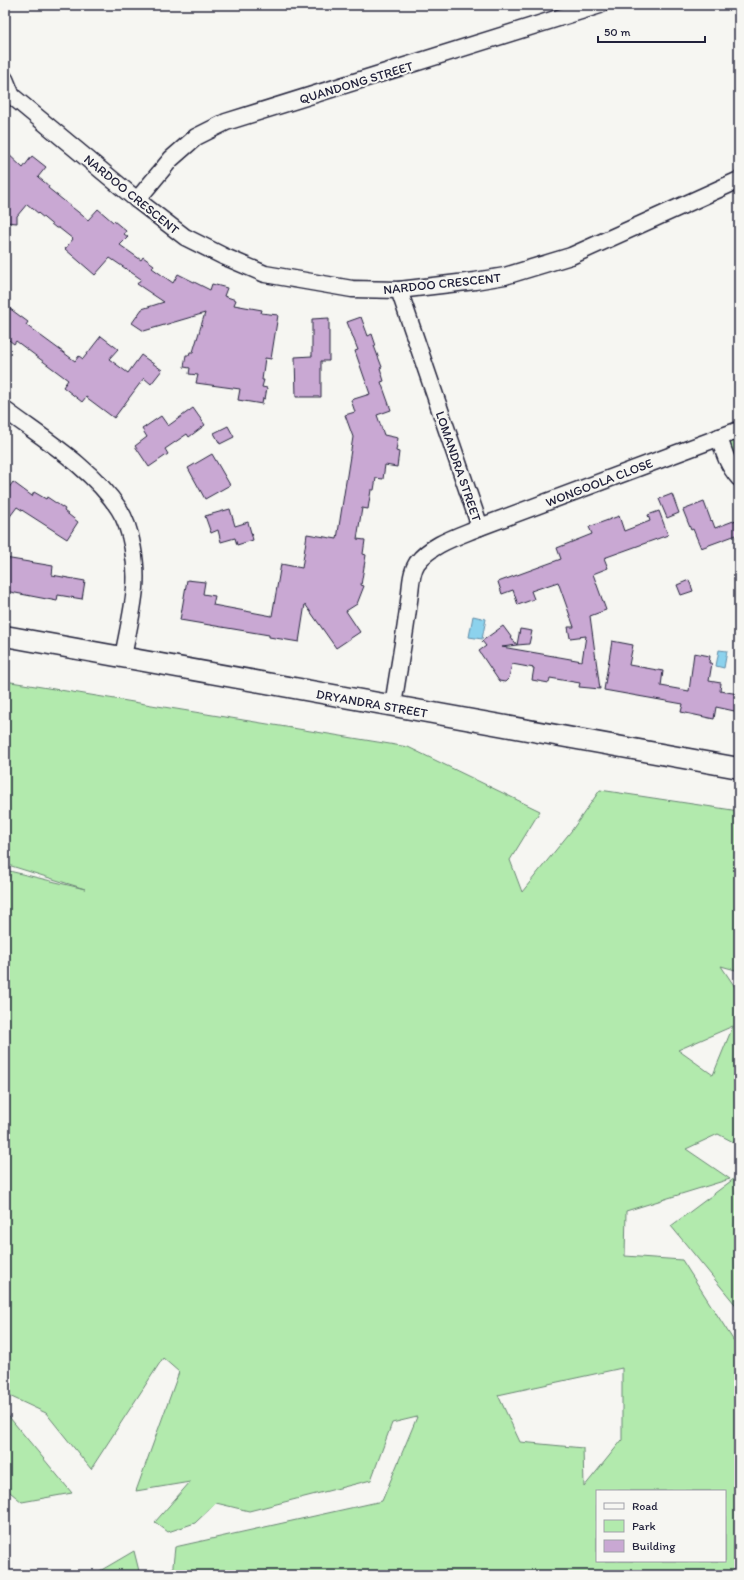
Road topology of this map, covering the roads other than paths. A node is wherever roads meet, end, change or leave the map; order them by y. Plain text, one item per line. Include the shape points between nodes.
1 (600, 5) edge
2 (5, 80) edge
3 (739, 180) edge
4 (137, 200) junction
5 (399, 290) junction
6 (5, 410) edge
7 (739, 430) edge
8 (719, 437) junction
9 (739, 478) edge
10 (480, 527) junction
11 (5, 636) edge
12 (123, 657) junction
13 (393, 706) junction
14 (739, 768) edge

1 - 4 street, QUANDONG STREET via 226,122 196,137 171,159
2 - 4 street, NARDOO CRESCENT via 12,96
3 - 5 street, NARDOO CRESCENT via 578,253 545,264 506,276
4 - 5 street, NARDOO CRESCENT via 185,237 265,274 352,289
5 - 10 street, LOMANDRA STREET
6 - 12 street via 81,467 102,486 120,510 130,535 135,562 135,588
7 - 8 street, WONGOOLA CLOSE
8 - 9 street via 731,469
8 - 10 street, WONGOOLA CLOSE
10 - 13 street, LOMANDRA STREET via 446,541 416,563 411,580
11 - 12 street, DRYANDRA STREET
12 - 13 street, DRYANDRA STREET
13 - 14 street, DRYANDRA STREET

